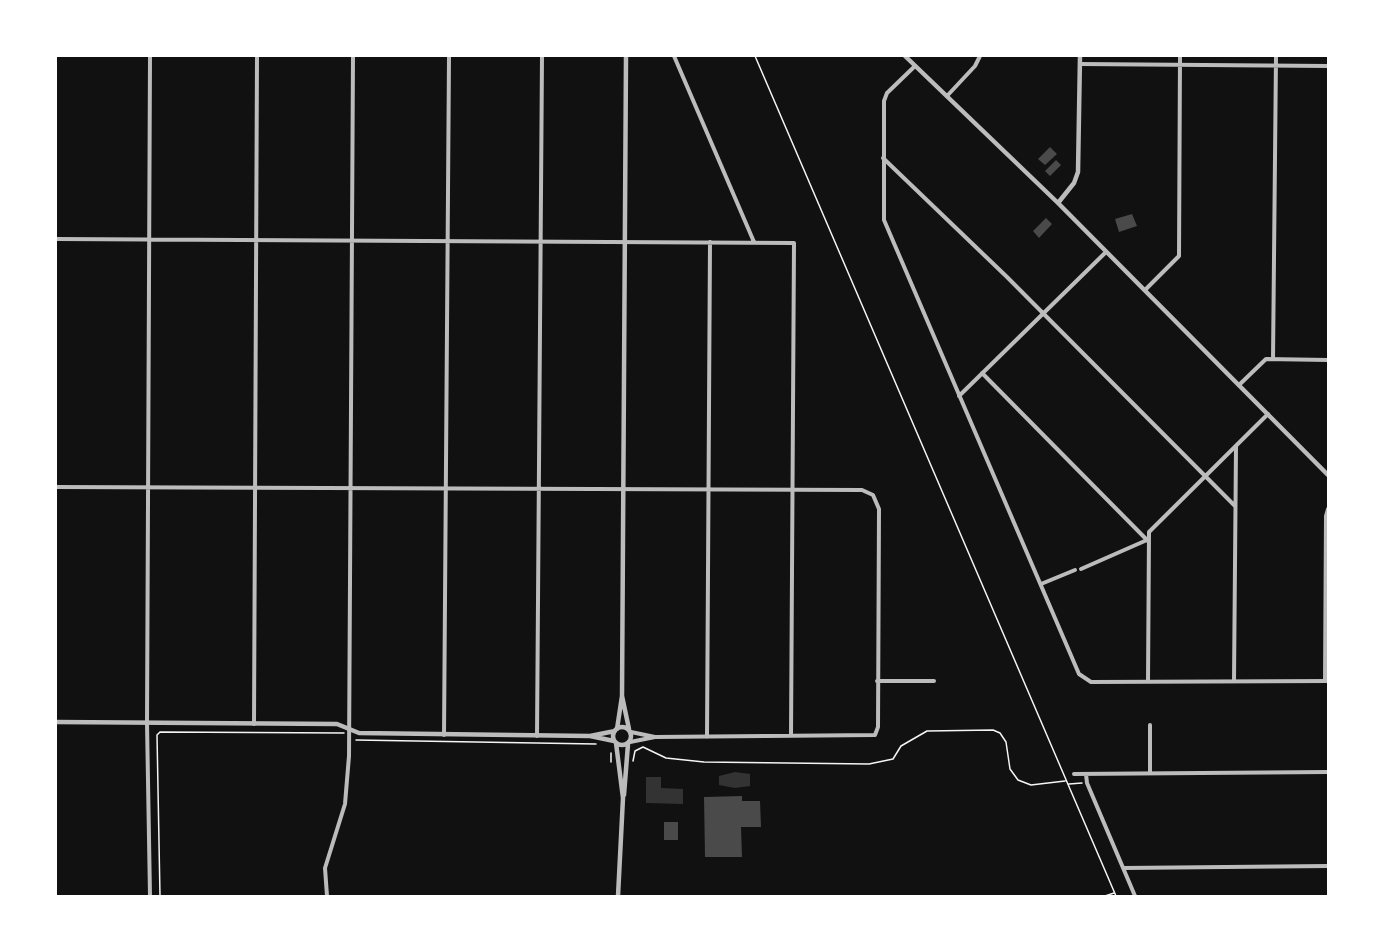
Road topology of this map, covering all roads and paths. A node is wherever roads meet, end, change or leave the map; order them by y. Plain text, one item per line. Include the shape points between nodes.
1 (150, 56) edge
2 (257, 56) edge
3 (353, 56) edge
4 (449, 56) edge
5 (542, 56) edge
6 (626, 56) edge
7 (674, 56) edge
8 (755, 56) edge
9 (904, 56) edge
10 (980, 56) edge
11 (1080, 56) edge
12 (1180, 56) edge
13 (1276, 56) edge
14 (1080, 64) junction
15 (1180, 65) junction
16 (915, 66) junction
17 (1276, 66) junction
18 (1329, 66) edge
19 (947, 96) junction
20 (883, 158) junction
21 (1058, 203) junction
22 (56, 239) edge
23 (149, 239) junction
24 (256, 240) junction
25 (352, 240) junction
26 (447, 241) junction
27 (541, 242) junction
28 (625, 242) junction
29 (710, 242) junction
30 (754, 243) junction
31 (1106, 252) junction
32 (1145, 290) junction
33 (1043, 314) junction
34 (1273, 359) junction
35 (1329, 360) edge
36 (982, 373) junction
37 (1239, 385) junction
38 (959, 396) junction
39 (1268, 414) junction
40 (1236, 446) junction
41 (1205, 476) junction
42 (1329, 476) edge
43 (56, 487) edge
44 (147, 487) junction
45 (255, 488) junction
46 (350, 488) junction
47 (445, 489) junction
48 (540, 490) junction
49 (623, 490) junction
50 (708, 490) junction
51 (793, 490) junction
52 (1235, 506) junction
53 (1329, 509) edge
54 (1148, 541) junction
55 (1081, 569) dead end
56 (1075, 570) dead end
57 (1041, 584) junction
58 (877, 681) junction
59 (934, 681) dead end
60 (1148, 681) junction
61 (1234, 681) junction
62 (1327, 681) edge
63 (622, 696) junction
64 (56, 722) edge
65 (147, 723) junction
66 (254, 724) junction
67 (1150, 725) dead end
68 (349, 728) junction
69 (616, 730) junction
70 (630, 731) junction
71 (344, 733) dead end
72 (444, 735) junction
73 (537, 736) junction
74 (590, 736) junction
75 (655, 736) junction
76 (707, 736) junction
77 (791, 736) junction
78 (356, 740) dead end
79 (615, 742) junction
80 (629, 743) junction
81 (603, 744) dead end
82 (610, 747) dead end
83 (634, 761) dead end
84 (611, 762) dead end
85 (1150, 772) junction
86 (1329, 772) edge
87 (1074, 774) dead end
88 (1086, 774) junction
89 (1066, 781) junction
90 (1083, 783) dead end
91 (1068, 784) junction
92 (623, 798) junction
93 (1329, 866) edge
94 (1123, 868) junction
95 (1114, 892) junction
96 (150, 897) edge
97 (160, 897) edge
98 (327, 897) edge
99 (618, 897) edge
100 (1105, 897) edge
101 (1116, 897) edge
102 (1135, 897) edge

1 - 23 street
2 - 24 street
3 - 25 street
4 - 26 street
5 - 27 street
6 - 28 street
7 - 30 street
8 - 89 path
9 - 16 street
10 - 19 street
11 - 14 street
12 - 15 street
13 - 17 street
14 - 15 street
14 - 21 street via 1078,172
15 - 17 street
15 - 32 street via 1179,256
16 - 19 street
16 - 20 street via 885,97
17 - 18 street
17 - 34 street
19 - 21 street
20 - 33 street
20 - 38 street via 884,220
21 - 31 street
22 - 23 street
23 - 24 street
23 - 44 street
24 - 25 street
24 - 45 street
25 - 26 street
25 - 46 street
26 - 27 street
26 - 47 street
27 - 28 street
27 - 48 street
28 - 29 street
28 - 49 street
29 - 30 street
29 - 50 street
30 - 51 street via 794,243
31 - 32 street
31 - 33 street
32 - 37 street
33 - 36 street
33 - 41 street
34 - 35 street
34 - 37 street via 1266,360
36 - 38 street
36 - 54 street
37 - 39 street
38 - 57 street
39 - 40 street
39 - 42 street
40 - 41 street
40 - 52 street
41 - 52 street
41 - 54 street via 1149,532
43 - 44 street
44 - 45 street
44 - 65 street
45 - 46 street
45 - 66 street
46 - 47 street
46 - 68 street
47 - 48 street
47 - 72 street
48 - 49 street
48 - 73 street
49 - 50 street
49 - 63 street
50 - 51 street
50 - 76 street
51 - 58 street via 862,490 873,495 878,504
51 - 77 street
52 - 61 street
53 - 62 street
54 - 55 street
54 - 60 street
56 - 57 street
57 - 60 street via 1082,678 1091,682
58 - 59 street
58 - 77 street via 875,735
60 - 61 street
61 - 62 street
63 - 69 street
63 - 70 street
64 - 65 street
65 - 66 street
65 - 96 street
66 - 68 street via 337,724
67 - 85 street
68 - 72 street via 359,734
68 - 98 street via 347,793 326,860
69 - 70 street via 622,727
69 - 74 street
69 - 79 street
70 - 75 street
70 - 80 street
71 - 97 path via 160,732
72 - 73 street
73 - 74 street
74 - 79 street
75 - 76 street
75 - 80 street
76 - 77 street
78 - 81 path
79 - 80 street via 621,746
79 - 92 street
80 - 92 street
82 - 84 path
83 - 89 path via 635,751 643,747 666,758 704,762 869,764 893,759 901,746 927,731 993,730 1006,741 1010,769 1018,780 1031,785
85 - 86 street
85 - 88 street
87 - 88 street
88 - 94 street
89 - 91 path
90 - 91 path
91 - 95 path
92 - 99 street
93 - 94 street
94 - 102 street
95 - 100 path
95 - 101 path

